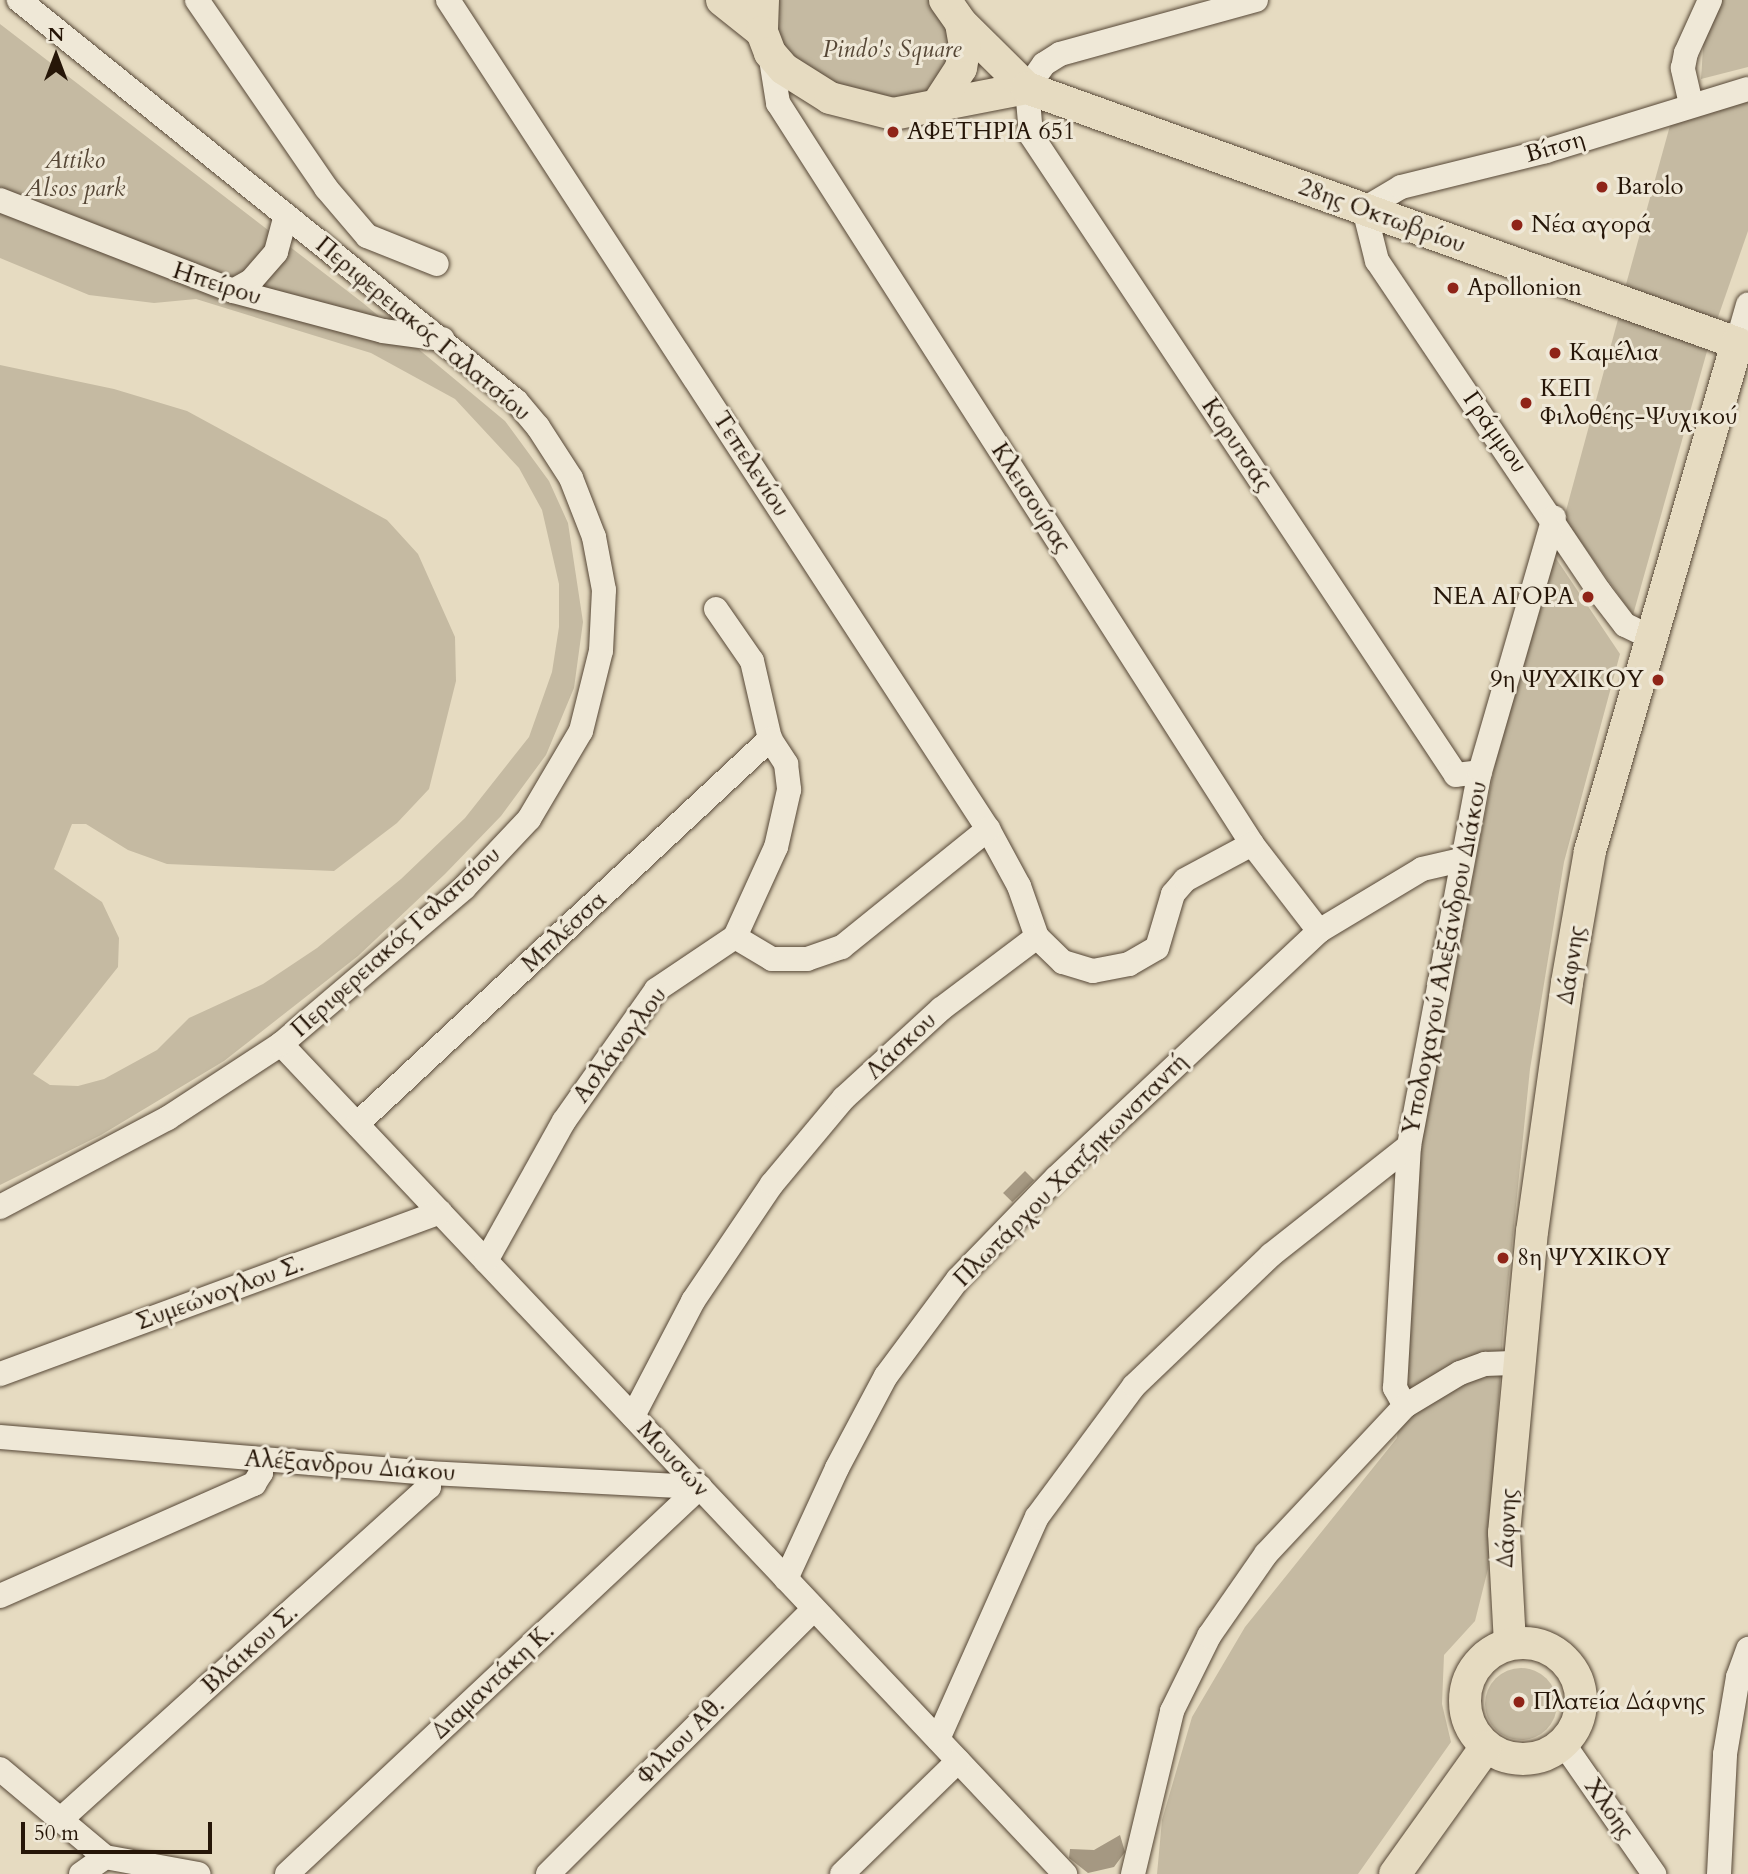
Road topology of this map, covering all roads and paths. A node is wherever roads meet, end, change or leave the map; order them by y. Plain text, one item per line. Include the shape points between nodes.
1 (19, 0) edge
2 (197, 0) edge
3 (448, 0) edge
4 (722, 0) edge
5 (763, 0) edge
6 (1256, 0) edge
7 (1710, 0) edge
8 (953, 12) edge
9 (766, 43) junction
10 (1027, 88) junction
11 (1748, 89) edge
12 (939, 102) junction
13 (1691, 104) junction
14 (0, 200) edge
15 (1364, 209) junction
16 (286, 215) junction
17 (437, 264) dead end
18 (233, 291) junction
19 (1748, 305) edge
20 (443, 339) junction
21 (1737, 343) junction
22 (1554, 518) junction
23 (716, 609) dead end
24 (1652, 638) junction
25 (770, 739) junction
26 (1480, 772) junction
27 (988, 829) junction
28 (1252, 844) junction
29 (1460, 860) junction
30 (1319, 931) junction
31 (735, 937) junction
32 (1037, 937) junction
33 (281, 1044) junction
34 (357, 1124) junction
35 (1409, 1146) junction
36 (0, 1207) edge
37 (440, 1212) junction
38 (486, 1261) junction
39 (1519, 1363) junction
40 (0, 1374) edge
41 (1405, 1406) junction
42 (633, 1416) junction
43 (0, 1437) edge
44 (260, 1460) junction
45 (429, 1473) junction
46 (700, 1487) junction
47 (786, 1579) junction
48 (0, 1596) edge
49 (814, 1609) junction
50 (1510, 1644) junction
51 (1748, 1648) edge
52 (937, 1739) junction
53 (1563, 1743) junction
54 (1486, 1747) junction
55 (958, 1761) junction
56 (0, 1769) edge
57 (60, 1820) junction
58 (105, 1857) junction
59 (81, 1874) edge
60 (198, 1874) edge
61 (287, 1874) edge
62 (548, 1874) edge
63 (842, 1874) edge
64 (1065, 1874) edge
65 (1133, 1874) edge
66 (1395, 1874) edge
67 (1654, 1874) edge
68 (1719, 1874) edge

1 - 16 street, Περιφερειακός Γαλατσίου
2 - 17 street via 326,188 367,236
3 - 27 street, Τεπελενίου
4 - 9 main road, 28ης Οκτωβρίου
5 - 9 main road
6 - 10 street via 1060,54 1044,64
7 - 13 street via 1683,68
8 - 10 main road, 28ης Οκτωβρίου
8 - 12 main road, 28ης Οκτωβρίου via 965,46 961,68
9 - 12 main road, 28ης Οκτωβρίου via 784,69 830,98 892,114 915,112
9 - 28 street, Κλεισούρας via 778,103
10 - 12 main road, 28ης Οκτωβρίου
10 - 15 main road, 28ης Οκτωβρίου
10 - 26 street, Κορυτσάς via 1031,135 1456,775
11 - 13 street, Βίτση
13 - 15 street, Βίτση via 1546,150 1401,187
14 - 18 street, Ηπείρου
15 - 21 main road, 28ης Οκτωβρίου
15 - 22 street, Γράμμου via 1377,261
16 - 18 street via 276,252 251,281
16 - 20 street, Περιφερειακός Γαλατσίου
18 - 20 street, Ηπείρου via 383,331
19 - 21 street, Δάφνης
20 - 33 street, Περιφερειακός Γαλατσίου via 516,401 538,427 578,496 594,537 604,590 601,651 592,698 565,762 529,819 454,897
21 - 24 main road, Δάφνης
22 - 24 street, Γράμμου via 1625,625
22 - 26 street, Υπολοχαγού Αλεξάνδρου Διάκου
23 - 25 street via 752,661
24 - 39 main road, Δάφνης via 1590,851 1532,1231
25 - 31 street via 786,764 789,790 776,847
25 - 34 street, Μπλέσσα
26 - 29 street, Υπολοχαγού Αλεξάνδρου Διάκου
27 - 31 street via 842,947 807,959 772,958
27 - 32 street, Τεπελενίου via 1019,886
28 - 30 street, Κλεισούρας
28 - 32 street via 1185,880 1173,894 1157,948 1129,964 1093,971 1063,962
29 - 30 street, Πλωτάρχου Χατζηκωνσταντή via 1422,869
29 - 35 street, Υπολοχαγού Αλεξάνδρου Διάκου
30 - 47 street, Πλωτάρχου Χατζηκωνσταντή via 1056,1178 958,1279 886,1376
31 - 38 street, Ασλάνογλου via 656,990 564,1121
32 - 42 street, Λάσκου via 941,1009 844,1098 772,1184 693,1301
33 - 34 street, Μουσών
33 - 36 street, Περιφερειακός Γαλατσίου via 168,1118
34 - 37 street, Μουσών
35 - 41 street, Υπολοχαγού Αλεξάνδρου Διάκου via 1395,1388
35 - 52 street via 1271,1255 1134,1386 1037,1517
37 - 38 street, Μουσών
37 - 40 street, Συμεώνογλου Σ.
38 - 42 street, Μουσών
39 - 41 street via 1485,1364 1460,1373
39 - 50 main road, Δάφνης via 1504,1533
41 - 65 street via 1346,1463 1266,1554 1209,1636 1172,1711
42 - 46 street, Μουσών
43 - 44 street, Αλέξανδρου Διάκου
44 - 45 street, Αλέξανδρου Διάκου
44 - 48 street via 261,1473 254,1484
45 - 46 street, Αλέξανδρου Διάκου
45 - 57 street, Βλάικου Σ. via 429,1487
46 - 47 street, Μουσών
46 - 61 street, Διαμαντάκη Κ.
47 - 49 street, Μουσών
49 - 52 street, Μουσών
49 - 62 street, Φιλιου Αθ.
50 - 53 main road via 1548,1648 1575,1673 1581,1710
50 - 54 main road via 1478,1663 1468,1679 1466,1716
51 - 68 street via 1738,1677 1725,1754
52 - 55 street, Μουσών
53 - 54 main road via 1546,1755 1525,1759
53 - 67 street, Χλόης
54 - 66 main road
55 - 63 street
55 - 64 street, Μουσών
56 - 57 street
57 - 58 street
58 - 59 street
58 - 60 street

